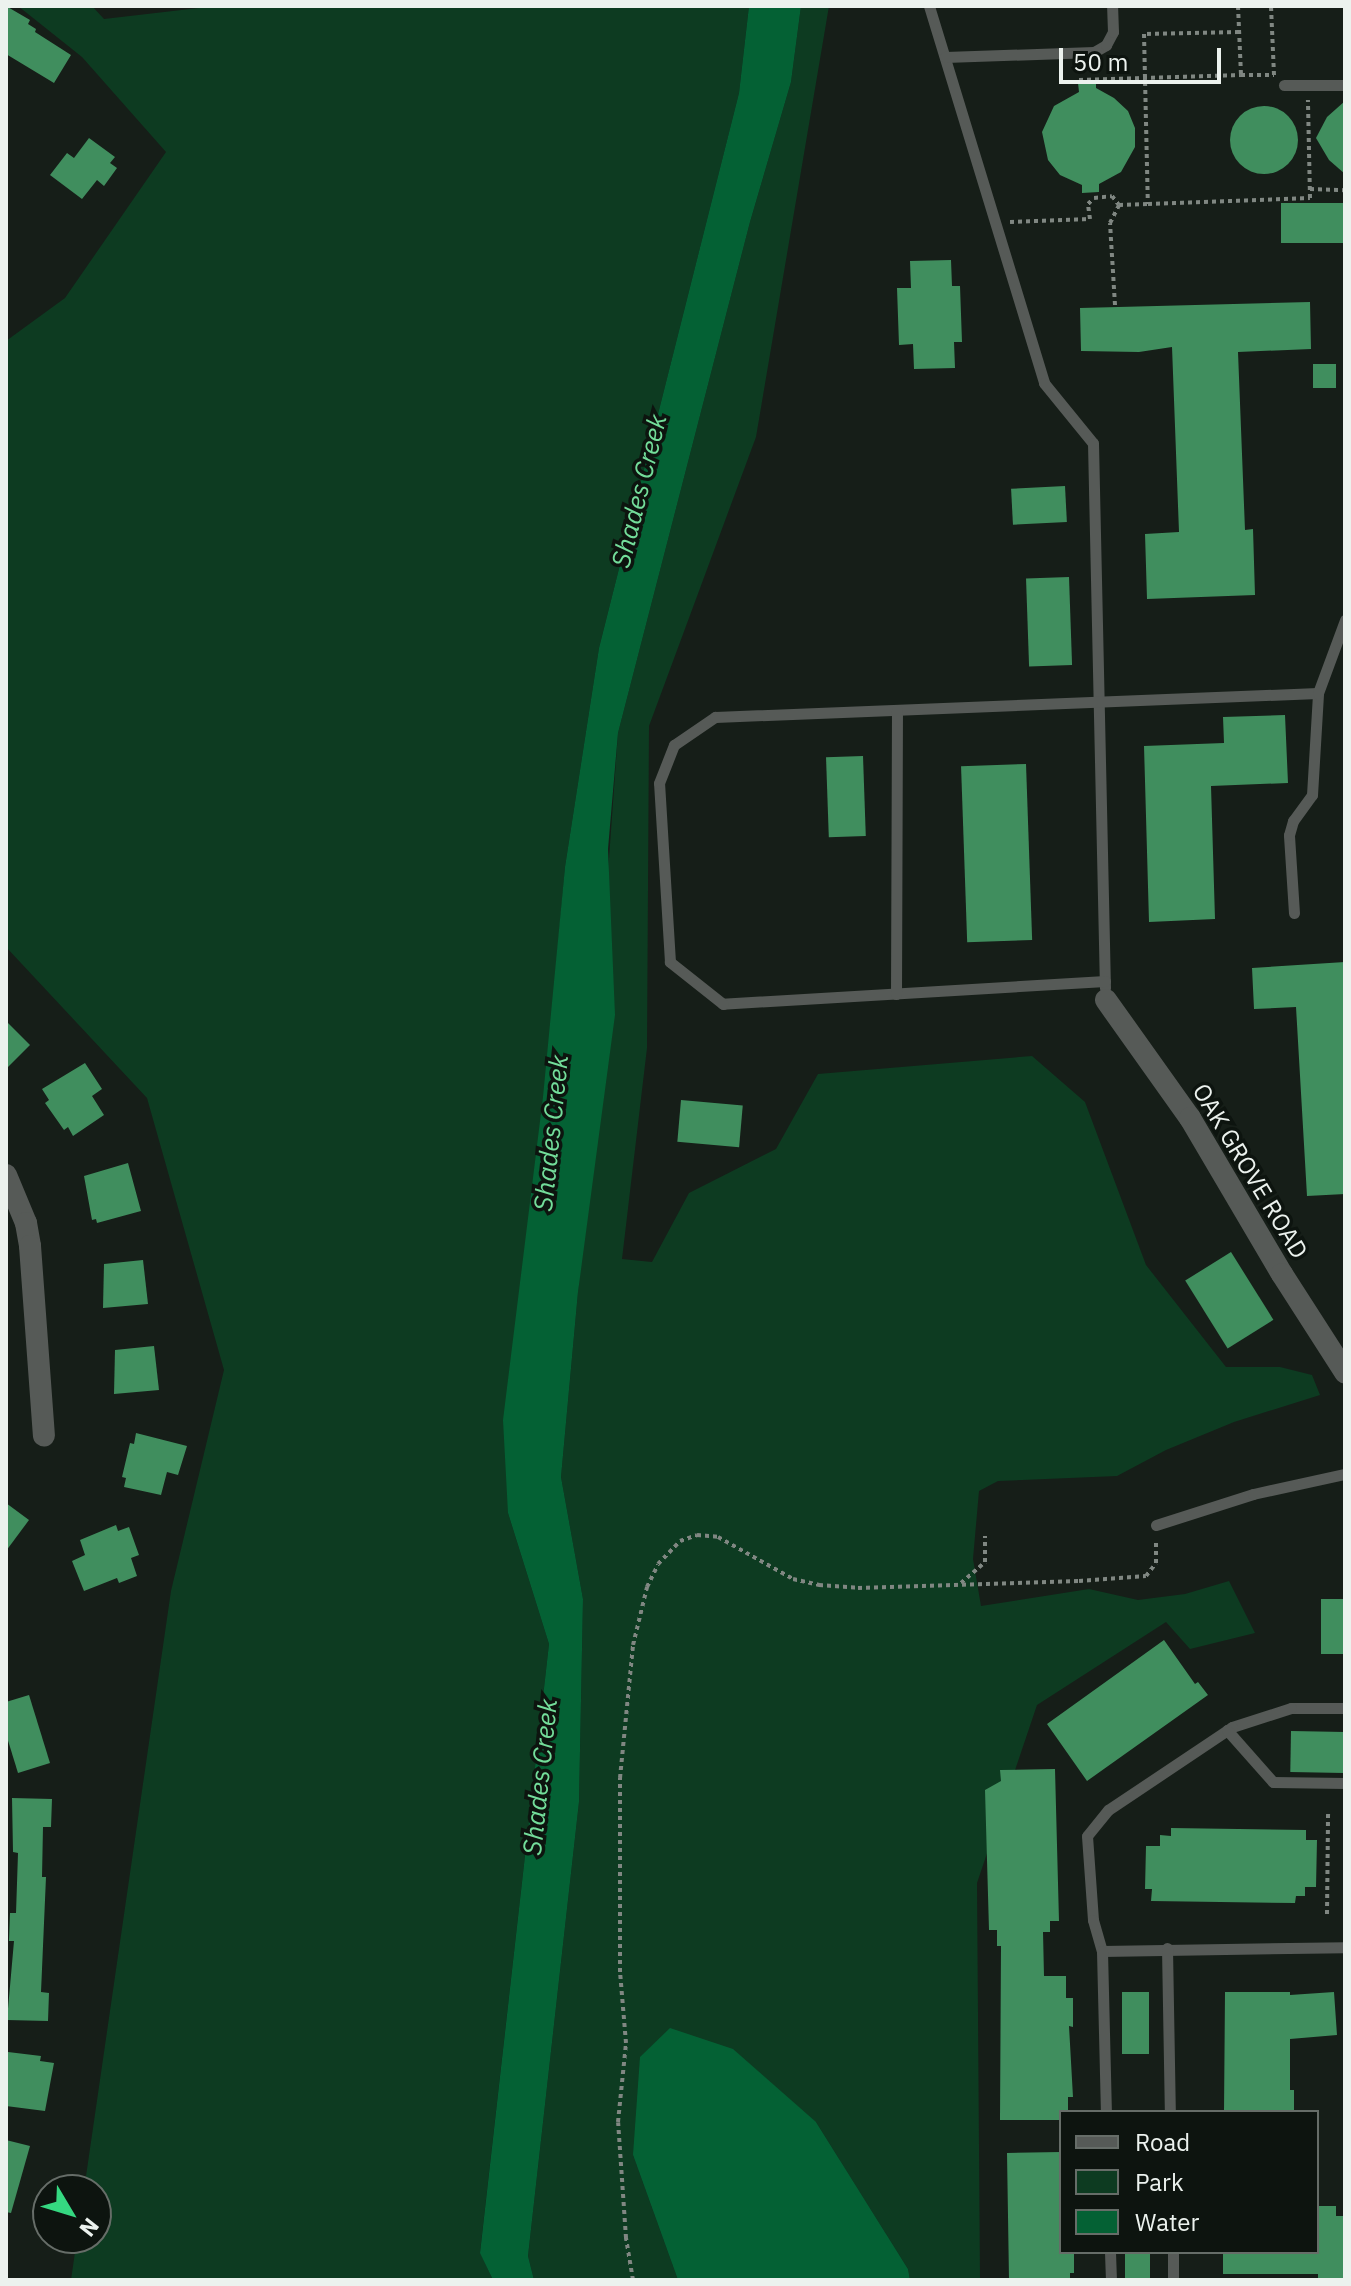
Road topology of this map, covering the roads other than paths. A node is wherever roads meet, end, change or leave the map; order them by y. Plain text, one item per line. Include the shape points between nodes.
1 (929, 6) edge
2 (1112, 6) edge
3 (945, 57) junction
4 (1284, 85) dead end
5 (1345, 85) edge
6 (1345, 620) edge
7 (1318, 693) junction
8 (1099, 704) junction
9 (897, 710) junction
10 (1294, 913) dead end
11 (1105, 991) junction
12 (896, 994) junction
13 (6, 1175) edge
14 (1345, 1372) edge
15 (44, 1435) dead end
16 (1345, 1474) edge
17 (1156, 1525) road end
18 (1345, 1708) edge
19 (1227, 1730) junction
20 (1345, 1783) edge
21 (1345, 1947) edge
22 (1167, 1948) junction
23 (1102, 1951) junction
24 (1106, 2110) edge
25 (1170, 2110) edge
26 (1110, 2254) edge
27 (1173, 2254) edge
28 (1111, 2280) edge
29 (1173, 2280) edge

1 - 3 lane
2 - 3 lane via 1113,32 1094,52
3 - 8 lane via 1044,383 1093,443
4 - 5 lane
6 - 7 lane
7 - 8 lane
7 - 10 lane via 1312,795 1289,835
8 - 9 lane
8 - 11 lane
9 - 12 lane
9 - 12 lane via 715,717 674,745 659,783 670,962 682,975 723,1004
11 - 12 lane
11 - 14 street, OAK GROVE ROAD via 1190,1118
13 - 15 street via 30,1246
16 - 17 lane via 1253,1494
18 - 19 lane via 1291,1708
19 - 20 lane via 1273,1782
19 - 23 lane via 1108,1810 1087,1836 1093,1920
21 - 22 lane
22 - 23 lane
22 - 25 lane
23 - 24 lane
26 - 28 lane
27 - 29 lane

